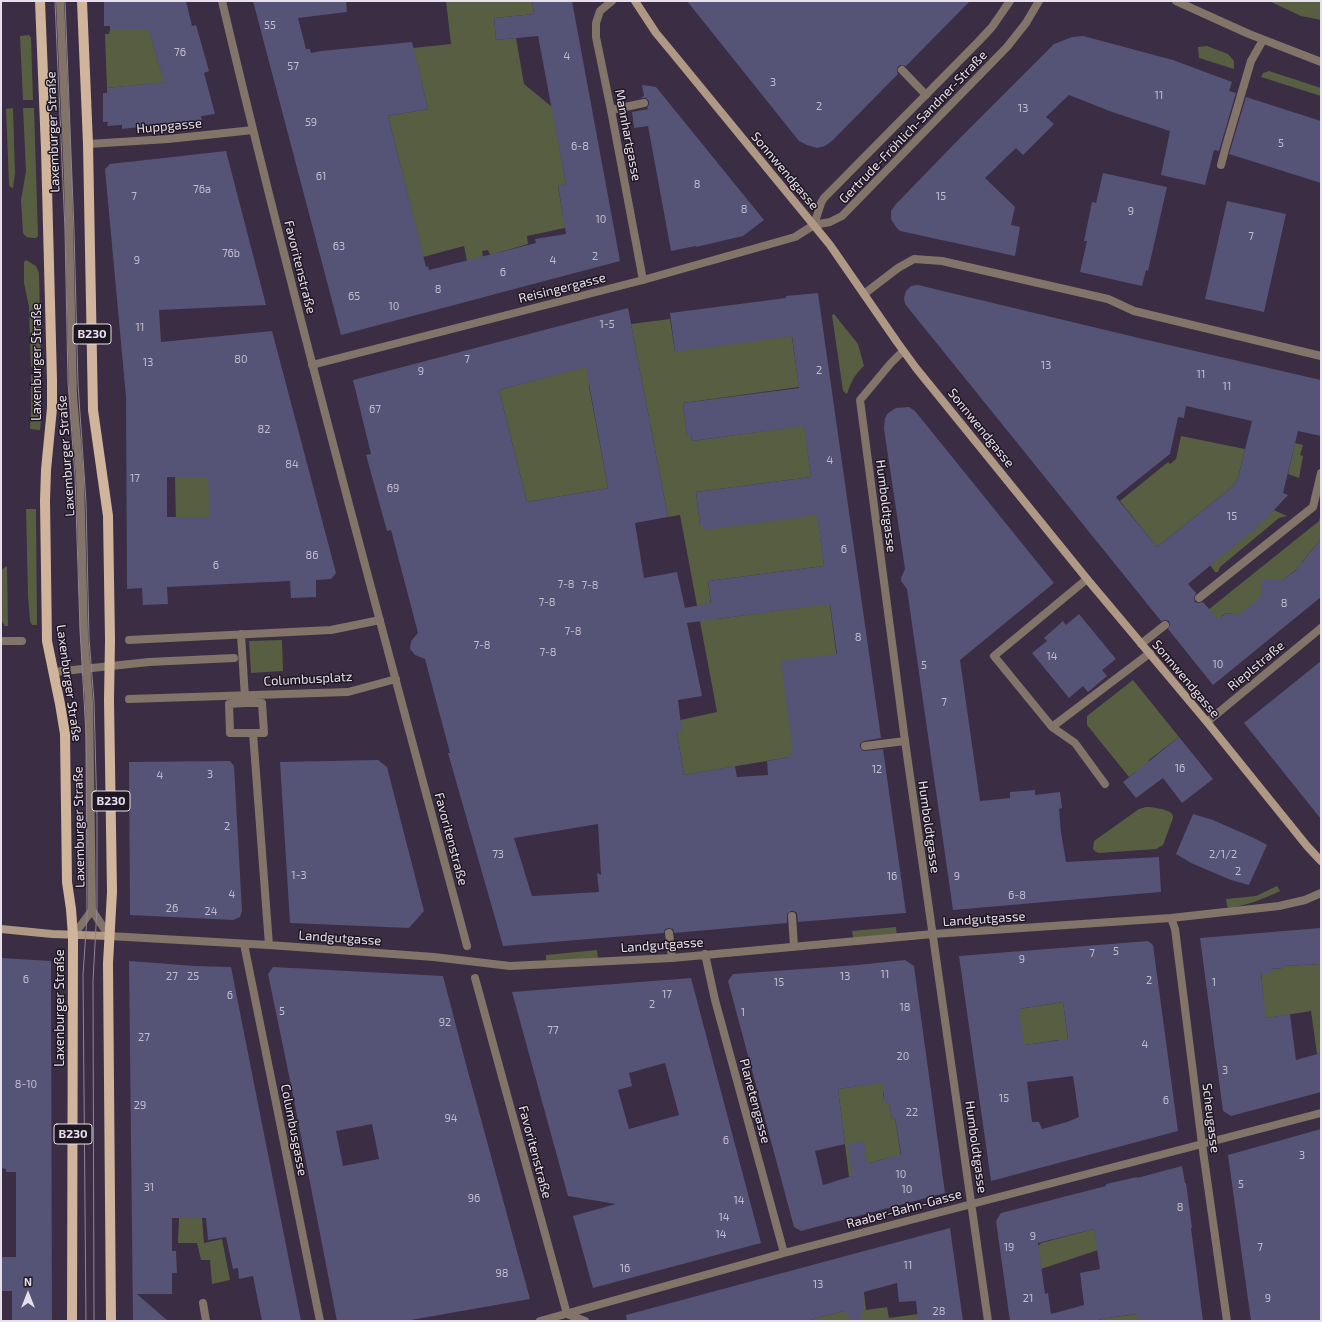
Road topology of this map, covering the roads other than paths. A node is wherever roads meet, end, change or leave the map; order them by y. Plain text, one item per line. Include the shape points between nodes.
1 (40, 1) edge
2 (60, 1) edge
3 (82, 1) edge
4 (222, 1) edge
5 (612, 1) edge
6 (635, 1) edge
7 (1010, 1) edge
8 (1039, 1) edge
9 (1176, 1) edge
10 (1263, 40) junction
11 (1321, 62) edge
12 (902, 70) dead end
13 (926, 95) junction
14 (644, 103) dead end
15 (611, 110) junction
16 (253, 130) junction
17 (88, 144) junction
18 (1221, 165) dead end
19 (814, 225) junction
20 (643, 280) junction
21 (864, 294) junction
22 (903, 351) junction
23 (1321, 356) edge
24 (312, 364) junction
25 (1321, 473) edge
26 (1087, 579) junction
27 (1199, 598) dead end
28 (380, 620) junction
29 (1165, 625) dead end
30 (1321, 628) edge
31 (241, 634) junction
32 (129, 640) dead end
33 (1, 641) edge
34 (22, 641) dead end
35 (1142, 644) junction
36 (1150, 653) junction
37 (234, 658) dead end
38 (110, 666) junction
39 (87, 669) junction
40 (54, 672) junction
41 (396, 679) junction
42 (129, 699) dead end
43 (245, 699) junction
44 (1207, 722) junction
45 (1052, 727) junction
46 (253, 733) junction
47 (905, 741) junction
48 (865, 746) dead end
49 (1105, 784) dead end
50 (1321, 861) edge
51 (1321, 893) edge
52 (92, 910) junction
53 (792, 916) dead end
54 (1172, 918) junction
55 (1, 929) edge
56 (669, 933) dead end
57 (933, 934) junction
58 (73, 936) junction
59 (109, 936) junction
60 (244, 944) junction
61 (268, 945) junction
62 (467, 946) dead end
63 (794, 946) junction
64 (704, 954) junction
65 (672, 958) junction
66 (476, 978) dead end
67 (1321, 1113) edge
68 (1202, 1144) junction
69 (972, 1204) junction
70 (784, 1253) junction
71 (203, 1303) dead end
72 (567, 1314) junction
73 (72, 1321) edge
74 (111, 1321) edge
75 (206, 1321) edge
76 (320, 1321) edge
77 (540, 1321) edge
78 (585, 1321) edge
79 (988, 1321) edge
80 (1227, 1321) edge

1 - 40 main road, Laxenburger Straße / B230 via 52,380 45,501 47,641
2 - 39 street, Laxemburger Straße via 68,179 73,396 80,476
3 - 17 main road, B230
4 - 16 street, Favoritenstraße
5 - 15 street, Mannhartgasse via 600,11 596,23 596,37
6 - 19 main road, Sonnwendgasse via 656,33
7 - 13 street, Gertrude-Fröhlich-Sandner-Straße via 992,27
8 - 19 street, Gertrude-Fröhlich-Sandner-Straße via 1007,47 842,216 830,222
9 - 10 street
10 - 11 street
10 - 18 street via 1251,61
12 - 13 street
13 - 19 street, Gertrude-Fröhlich-Sandner-Straße via 824,198
14 - 15 street
15 - 20 street, Mannhartgasse
16 - 17 street, Huppgasse
16 - 24 street, Favoritenstraße
17 - 38 main road, B230 via 93,410 108,516
19 - 20 street, Reisingergasse via 795,237
19 - 21 main road, Sonnwendgasse
20 - 24 street, Reisingergasse
21 - 22 main road, Sonnwendgasse
21 - 23 street via 914,259 942,261 1108,299 1134,311
22 - 26 main road, Sonnwendgasse
22 - 47 street, Humboldtgasse via 860,400
24 - 28 street, Favoritenstraße
25 - 27 street via 1313,507
26 - 35 main road, Sonnwendgasse
26 - 45 street via 994,656
28 - 31 street via 331,630
28 - 41 street
29 - 35 street
30 - 44 street, Rieplstraße
31 - 32 street
31 - 43 street, Columbusplatz
33 - 34 street
35 - 36 main road, Sonnwendgasse
36 - 44 main road, Sonnwendgasse
36 - 45 street
37 - 38 street
38 - 39 street
38 - 59 main road, B230 via 112,892
39 - 40 street
39 - 52 street, Laxemburger Straße via 91,764
40 - 58 main road, Laxenburger Straße / B230 via 65,734 67,882
41 - 43 street, Columbusplatz via 348,692
41 - 62 street, Favoritenstraße
42 - 43 street, Columbusplatz
43 - 46 street, Columbusplatz via 262,703 264,733
43 - 46 street, Columbusplatz via 229,704 230,733
44 - 50 main road, Sonnwendgasse
45 - 49 street via 1075,743
46 - 61 street
47 - 48 street
47 - 57 street, Humboldtgasse
51 - 54 street, Landgutgasse via 1279,906
52 - 58 street
52 - 59 street
53 - 63 street
54 - 57 street, Landgutgasse
54 - 68 street, Scheugasse
55 - 58 main road, Landgutgasse
56 - 65 street
57 - 63 street, Landgutgasse
57 - 69 street, Humboldtgasse
58 - 59 main road, Landgutgasse
58 - 73 main road, Laxenburger Straße / B230
59 - 60 street, Landgutgasse
59 - 74 main road, B230
60 - 61 street, Landgutgasse
60 - 76 street, Columbusgasse
61 - 65 street, Landgutgasse via 434,957 510,966
63 - 64 street, Landgutgasse
64 - 65 street, Landgutgasse
64 - 70 street, Planetengasse
66 - 72 street, Favoritenstraße
67 - 68 street, Raaber-Bahn-Gasse
68 - 69 street, Raaber-Bahn-Gasse
68 - 80 street, Scheugasse
69 - 70 street, Raaber-Bahn-Gasse
69 - 79 street, Humboldtgasse
70 - 72 street, Raaber-Bahn-Gasse
71 - 75 street
72 - 77 street, Raaber-Bahn-Gasse
72 - 78 street

